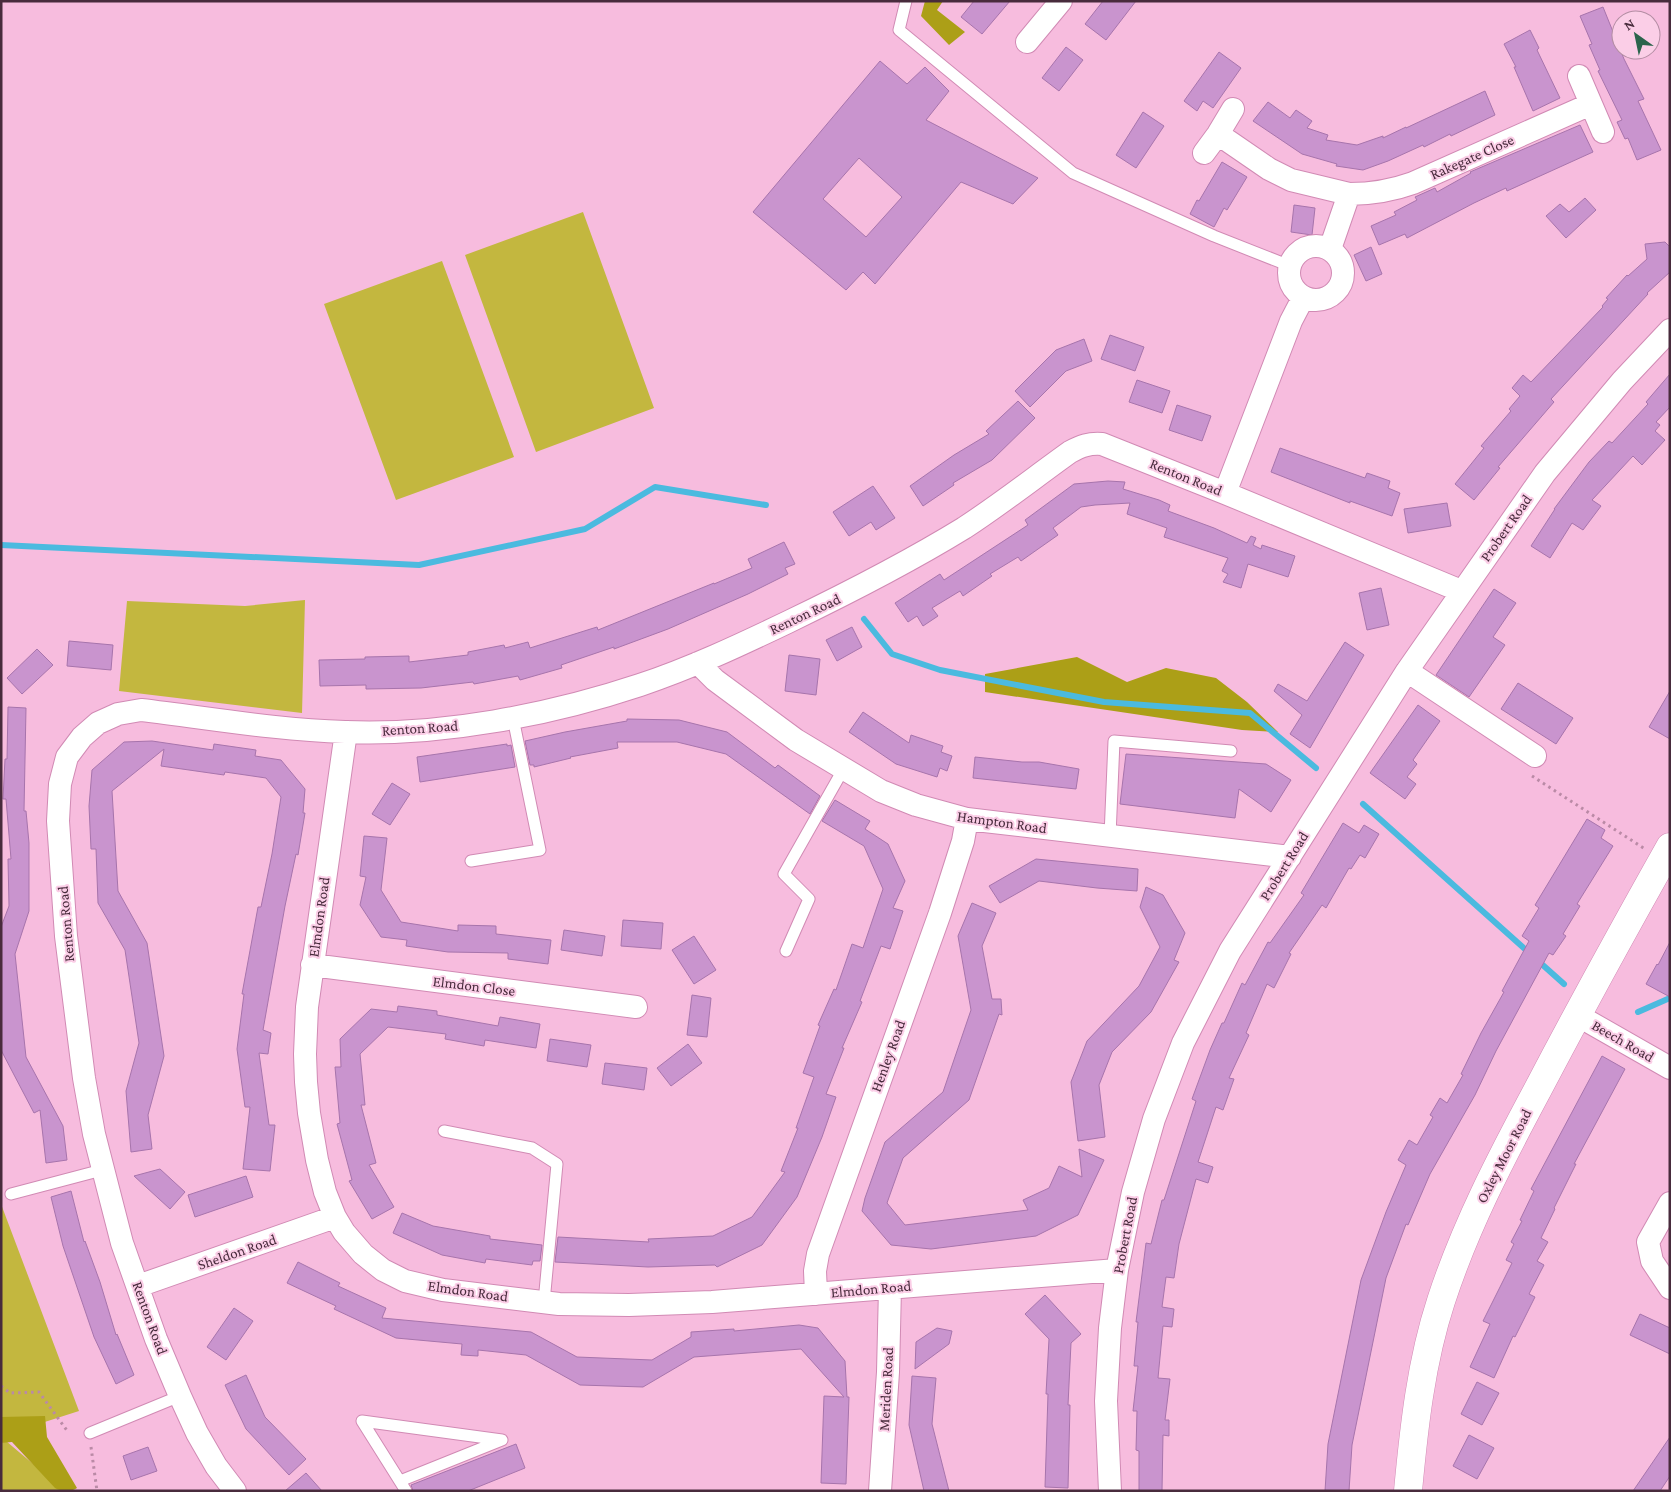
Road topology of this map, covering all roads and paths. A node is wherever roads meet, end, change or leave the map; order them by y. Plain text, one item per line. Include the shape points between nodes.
1 (906, 1) edge
2 (1061, 1) edge
3 (1027, 42) dead end
4 (1579, 76) dead end
5 (1591, 104) junction
6 (1233, 109) dead end
7 (1603, 132) dead end
8 (1218, 134) junction
9 (1204, 153) dead end
10 (1350, 194) junction
11 (1330, 249) junction
12 (1290, 266) junction
13 (1303, 298) junction
14 (1670, 330) edge
15 (1225, 493) junction
16 (1461, 591) junction
17 (698, 663) junction
18 (1407, 671) junction
19 (513, 718) junction
20 (346, 732) junction
21 (1231, 751) dead end
22 (1535, 756) dead end
23 (844, 768) junction
24 (967, 819) junction
25 (1110, 836) junction
26 (1670, 846) edge
27 (1290, 857) junction
28 (471, 861) dead end
29 (786, 950) dead end
30 (312, 965) junction
31 (636, 1007) dead end
32 (1577, 1015) junction
33 (1670, 1068) edge
34 (444, 1131) dead end
35 (102, 1170) junction
36 (11, 1194) dead end
37 (1670, 1203) edge
38 (335, 1217) junction
39 (1118, 1270) junction
40 (138, 1286) junction
41 (890, 1288) junction
42 (1670, 1288) edge
43 (816, 1294) junction
44 (544, 1302) junction
45 (1, 1386) edge
46 (180, 1396) junction
47 (68, 1432) dead end
48 (90, 1433) joint
49 (403, 1486) edge
50 (97, 1491) edge
51 (235, 1491) edge
52 (880, 1491) edge
53 (1110, 1491) edge
54 (1408, 1491) edge

1 - 12 lane via 899,30 1073,173
2 - 3 street
4 - 5 street
5 - 7 street
5 - 10 street, Rakegate Close via 1413,183 1391,191
6 - 8 street
8 - 9 street
8 - 10 street, Rakegate Close via 1291,180
10 - 11 street
11 - 12 street via 1322,246 1305,248
11 - 13 street via 1344,270 1341,286 1336,294 1320,301
12 - 13 street via 1291,284
13 - 15 street via 1291,321
14 - 16 street, Probert Road via 1545,472
15 - 16 street, Renton Road
15 - 17 street, Renton Road via 1102,444 1080,446 966,526 913,558 855,590
16 - 18 street, Probert Road
17 - 19 street, Renton Road via 641,685
17 - 23 street, Hampton Road via 715,680 796,740
18 - 22 street
18 - 27 street, Probert Road
19 - 20 street, Renton Road via 457,726
19 - 28 lane via 540,850
20 - 30 street, Elmdon Road
20 - 35 street, Renton Road via 283,728 141,710 118,714 98,724 82,737 67,757 60,784 58,821 66,936 84,1078
21 - 25 lane via 1114,741
23 - 24 street, Hampton Road via 881,791
23 - 29 lane via 784,874 810,899
24 - 25 street, Hampton Road
24 - 43 street, Henley Road via 940,912 818,1254
25 - 27 street, Hampton Road
26 - 32 street, Oxley Moor Road
27 - 39 street, Probert Road via 1230,950 1183,1043 1154,1120 1133,1192
30 - 31 street, Elmdon Close
30 - 38 street, Elmdon Road via 307,1007 306,1082 317,1160
32 - 33 street, Beech Road
32 - 54 street, Oxley Moor Road via 1496,1168 1444,1292 1430,1337 1422,1381
34 - 44 lane via 532,1148 557,1164
35 - 36 lane
35 - 40 street, Renton Road via 122,1243
37 - 42 street via 1648,1242 1652,1261
38 - 40 street, Sheldon Road
38 - 44 street, Elmdon Road via 363,1254 383,1270 405,1281 443,1290
39 - 41 street, Elmdon Road
39 - 53 street, Probert Road via 1110,1328 1106,1401
40 - 46 street, Renton Road
41 - 43 street, Elmdon Road
41 - 52 street, Meriden Road
43 - 44 street, Elmdon Road via 638,1305
45 - 47 path via 10,1393 39,1392
46 - 48 lane
46 - 51 street, Renton Road via 216,1466
48 - 50 path
49 - 49 lane via 362,1421 502,1440 428,1470

